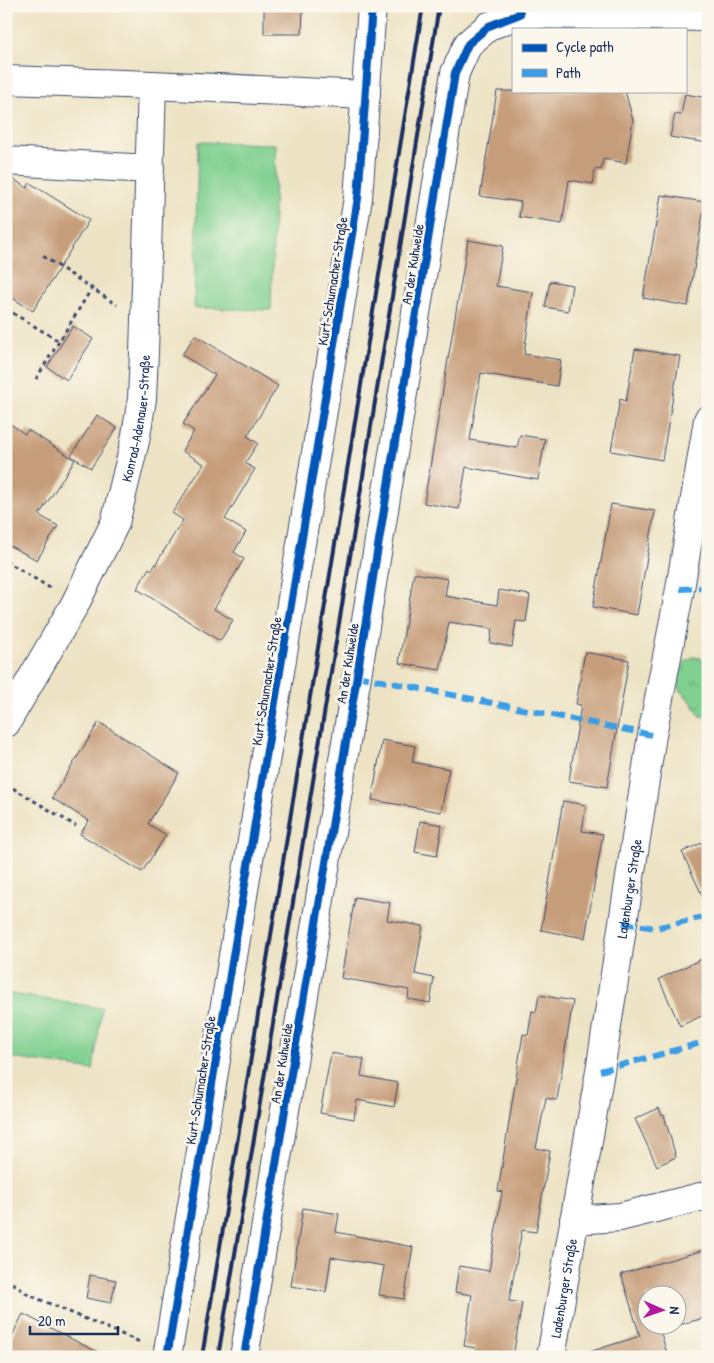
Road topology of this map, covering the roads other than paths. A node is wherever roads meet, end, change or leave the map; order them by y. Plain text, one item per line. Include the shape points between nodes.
1 (372, 6) edge
2 (519, 10) edge
3 (708, 17) edge
4 (6, 80) edge
5 (152, 85) junction
6 (366, 95) junction
7 (6, 161) edge
8 (150, 169) junction
9 (708, 420) edge
10 (6, 723) edge
11 (708, 1195) edge
12 (574, 1220) junction
13 (168, 1355) edge
14 (244, 1357) edge
15 (551, 1357) edge

1 - 6 street, Kurt-Schumacher-Straße
2 - 3 street
2 - 14 street, An der Kuhweide via 489,26 468,44 455,73
4 - 5 street
5 - 6 street
5 - 8 street, Konrad-Adenauer-Straße
6 - 13 street, Kurt-Schumacher-Straße via 358,198
7 - 8 street
8 - 10 street, Konrad-Adenauer-Straße via 142,399 116,524 75,604
9 - 12 street, Ladenburger Straße via 652,735
11 - 12 street via 620,1217
12 - 15 street, Ladenburger Straße

